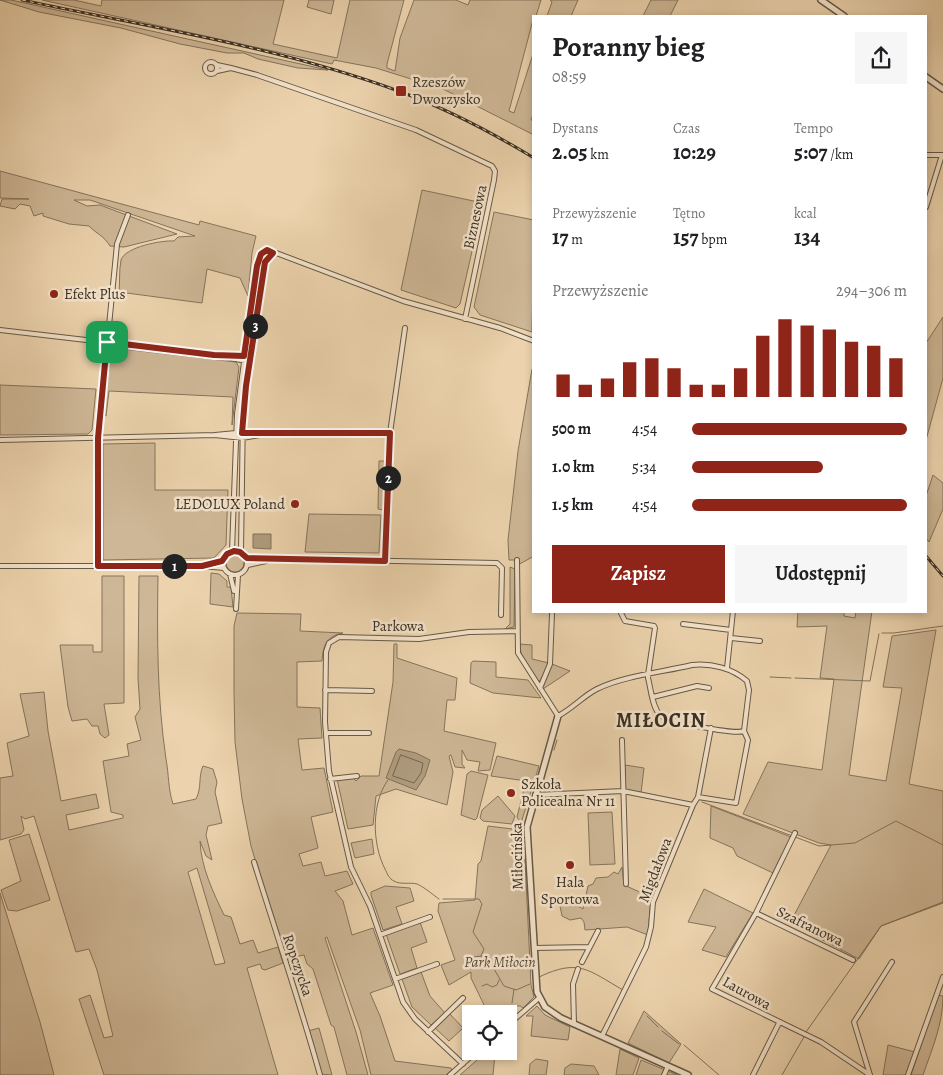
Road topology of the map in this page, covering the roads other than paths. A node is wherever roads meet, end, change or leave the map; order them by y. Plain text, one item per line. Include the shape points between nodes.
1 (821, 0) edge
2 (843, 15) edge
3 (217, 65) junction
4 (231, 68) junction
5 (217, 71) junction
6 (927, 77) edge
7 (943, 89) edge
8 (927, 155) edge
9 (943, 155) edge
10 (927, 204) edge
11 (128, 215) dead end
12 (273, 253) junction
13 (465, 319) junction
14 (405, 328) dead end
15 (0, 330) edge
16 (532, 340) edge
17 (107, 342) junction
18 (244, 358) junction
19 (250, 359) junction
20 (390, 433) junction
21 (236, 435) junction
22 (242, 435) junction
23 (98, 438) junction
24 (0, 440) edge
25 (232, 552) junction
26 (240, 552) junction
27 (247, 558) junction
28 (224, 560) junction
29 (268, 560) junction
30 (517, 560) dead end
31 (385, 561) junction
32 (248, 565) junction
33 (0, 566) edge
34 (98, 566) junction
35 (202, 566) junction
36 (224, 568) junction
37 (230, 574) junction
38 (238, 575) junction
39 (235, 596) junction
40 (236, 609) dead end
41 (621, 613) edge
42 (733, 613) edge
43 (552, 614) dead end
44 (501, 615) dead end
45 (683, 624) dead end
46 (731, 630) junction
47 (516, 631) junction
48 (731, 638) junction
49 (760, 641) dead end
50 (726, 668) junction
51 (648, 675) junction
52 (540, 688) junction
53 (709, 688) dead end
54 (325, 690) junction
55 (372, 691) dead end
56 (653, 697) junction
57 (558, 716) junction
58 (711, 728) junction
59 (744, 731) junction
60 (326, 733) junction
61 (369, 734) dead end
62 (622, 740) dead end
63 (357, 776) dead end
64 (330, 779) junction
65 (623, 791) junction
66 (535, 795) junction
67 (698, 797) junction
68 (693, 805) junction
69 (795, 833) dead end
70 (254, 862) dead end
71 (626, 884) dead end
72 (756, 913) junction
73 (430, 917) dead end
74 (598, 931) dead end
75 (380, 934) junction
76 (589, 947) junction
77 (533, 948) junction
78 (853, 960) dead end
79 (582, 962) dead end
80 (892, 962) dead end
81 (437, 964) dead end
82 (578, 969) dead end
83 (943, 977) edge
84 (395, 979) junction
85 (463, 998) dead end
86 (539, 998) junction
87 (517, 1017) edge
88 (779, 1023) junction
89 (574, 1024) junction
90 (428, 1032) junction
91 (602, 1036) junction
92 (467, 1060) edge
93 (463, 1064) junction
94 (668, 1066) junction
95 (320, 1075) edge
96 (450, 1075) edge
97 (664, 1075) edge
98 (688, 1075) edge
99 (753, 1075) edge
100 (870, 1075) edge
101 (908, 1075) edge

1 - 2 street
3 - 4 street
3 - 5 street
3 - 5 street via 210,62 205,69 210,75
4 - 5 street
4 - 13 street, Biznesowa via 416,130 492,166 494,180
6 - 7 street
8 - 9 street
9 - 10 street
11 - 17 street via 117,247
12 - 13 street via 396,299
12 - 18 street via 264,251 259,259
12 - 19 street via 265,262
13 - 16 street
14 - 20 street
15 - 17 street
17 - 18 street
17 - 23 street
18 - 19 street
18 - 21 street
19 - 22 street
20 - 22 street
20 - 31 street
21 - 22 street
21 - 23 street
21 - 25 street
22 - 26 street
23 - 24 street
23 - 34 street
25 - 26 street
25 - 28 street
26 - 27 street
27 - 29 street
27 - 32 street
28 - 35 street
28 - 36 street
29 - 31 street
29 - 32 street
30 - 47 street
31 - 44 street via 497,563 502,568
32 - 38 street
33 - 34 street
34 - 35 street
35 - 36 street
36 - 37 street
37 - 38 street
37 - 39 street
38 - 39 street
39 - 40 street
41 - 51 street via 625,621 654,626
42 - 46 street
43 - 52 street via 550,664
45 - 46 street
46 - 48 street
47 - 52 street via 518,653
47 - 54 street, Parkowa via 469,632 419,639 339,637 326,648
48 - 49 street
48 - 50 street
50 - 51 street via 697,664
50 - 59 street via 745,679 749,686
51 - 56 street
51 - 57 street via 598,688
52 - 57 street
53 - 56 street via 697,686
54 - 55 street
54 - 60 street, Parkowa
56 - 58 street via 657,711 665,718
57 - 66 street, Miłocińska
58 - 59 street via 736,733
58 - 67 street
59 - 67 street via 748,740 736,803
60 - 61 street
60 - 64 street, Parkowa
62 - 65 street
63 - 64 street
64 - 75 street, Parkowa via 351,867
65 - 66 street
65 - 68 street
65 - 71 street
66 - 77 street, Miłocińska via 527,830
67 - 68 street, Migdałowa
68 - 91 street, Migdałowa via 653,902 646,947
69 - 72 street, Laurowa
70 - 95 street, Ropczycka
72 - 78 street, Szafranowa
72 - 88 street, Laurowa via 712,989
73 - 75 street
74 - 76 street
75 - 84 street, Parkowa
76 - 77 street
76 - 79 street
77 - 86 street, Miłocińska via 535,987
80 - 100 street, Laurowa via 854,1022
81 - 84 street
82 - 89 street via 573,984
83 - 101 street
84 - 90 street, Parkowa via 408,1011
85 - 90 street
86 - 87 street
86 - 89 street via 550,1011
88 - 99 street
88 - 100 street, Laurowa via 821,1042
89 - 91 street
90 - 93 street, Parkowa
91 - 94 street
92 - 93 street
93 - 96 street
94 - 97 street
94 - 98 street

